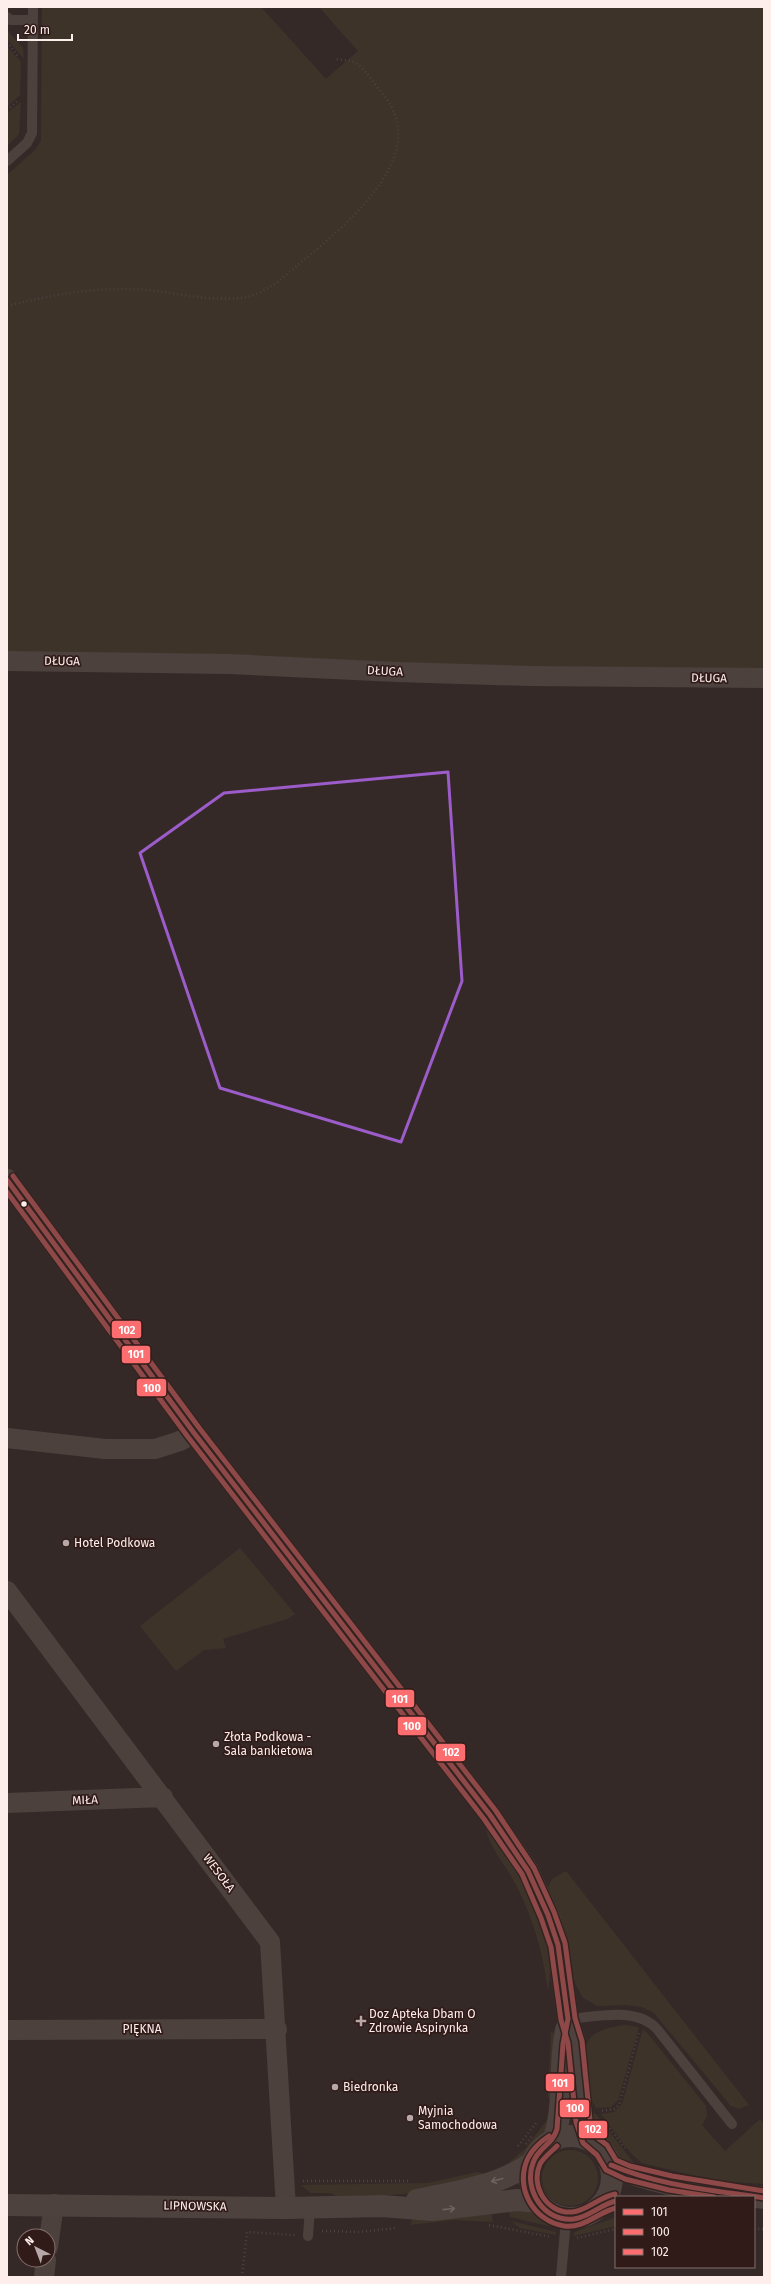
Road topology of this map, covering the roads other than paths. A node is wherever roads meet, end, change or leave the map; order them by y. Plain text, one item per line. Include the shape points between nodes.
1 (33, 7) edge
2 (7, 17) edge
3 (33, 20) junction
4 (7, 161) edge
5 (7, 661) edge
6 (764, 678) edge
7 (7, 1180) edge
8 (194, 1433) junction
9 (7, 1438) edge
10 (7, 1590) edge
11 (163, 1797) junction
12 (7, 1803) edge
13 (568, 2019) junction
14 (277, 2029) junction
15 (7, 2030) edge
16 (732, 2124) dead end
17 (589, 2140) junction
18 (553, 2141) junction
19 (532, 2163) junction
20 (611, 2165) junction
21 (742, 2196) edge
22 (538, 2202) junction
23 (610, 2202) edge
24 (54, 2204) junction
25 (7, 2205) edge
26 (382, 2206) junction
27 (286, 2208) junction
28 (310, 2208) junction
29 (566, 2219) junction
30 (51, 2228) edge
31 (308, 2234) road end
32 (561, 2277) edge

1 - 3 lane
2 - 3 lane via 10,20
3 - 4 lane via 32,133 27,143
5 - 6 street, DŁUGA via 230,664 531,676
7 - 8 main road
8 - 9 street via 180,1441 154,1449 105,1449
8 - 13 main road via 476,1796 518,1854 539,1894 558,1945
10 - 11 street, WESOŁA
11 - 12 street, MIŁA
11 - 14 street, WESOŁA via 270,1942
13 - 16 lane via 631,2015 646,2019 657,2029
13 - 17 main road via 576,2049 582,2121
13 - 18 main road via 563,2044 559,2116
14 - 15 street, PIĘKNA
14 - 27 street, WESOŁA
17 - 18 main road via 569,2136
17 - 20 main road via 602,2150
18 - 19 main road via 540,2150
19 - 22 main road via 530,2184
19 -> 26 main road, LIPNOWSKA via 500,2180 434,2197
20 - 21 main road via 628,2173 660,2181
20 - 23 main road
26 -> 22 main road, LIPNOWSKA via 432,2210 516,2200
22 - 29 main road via 549,2212
23 - 29 main road via 589,2215
24 - 25 main road, LIPNOWSKA
24 - 27 main road, LIPNOWSKA
24 - 30 street
26 - 28 main road, LIPNOWSKA
27 - 28 main road, LIPNOWSKA
28 - 31 lane
29 - 32 lane

